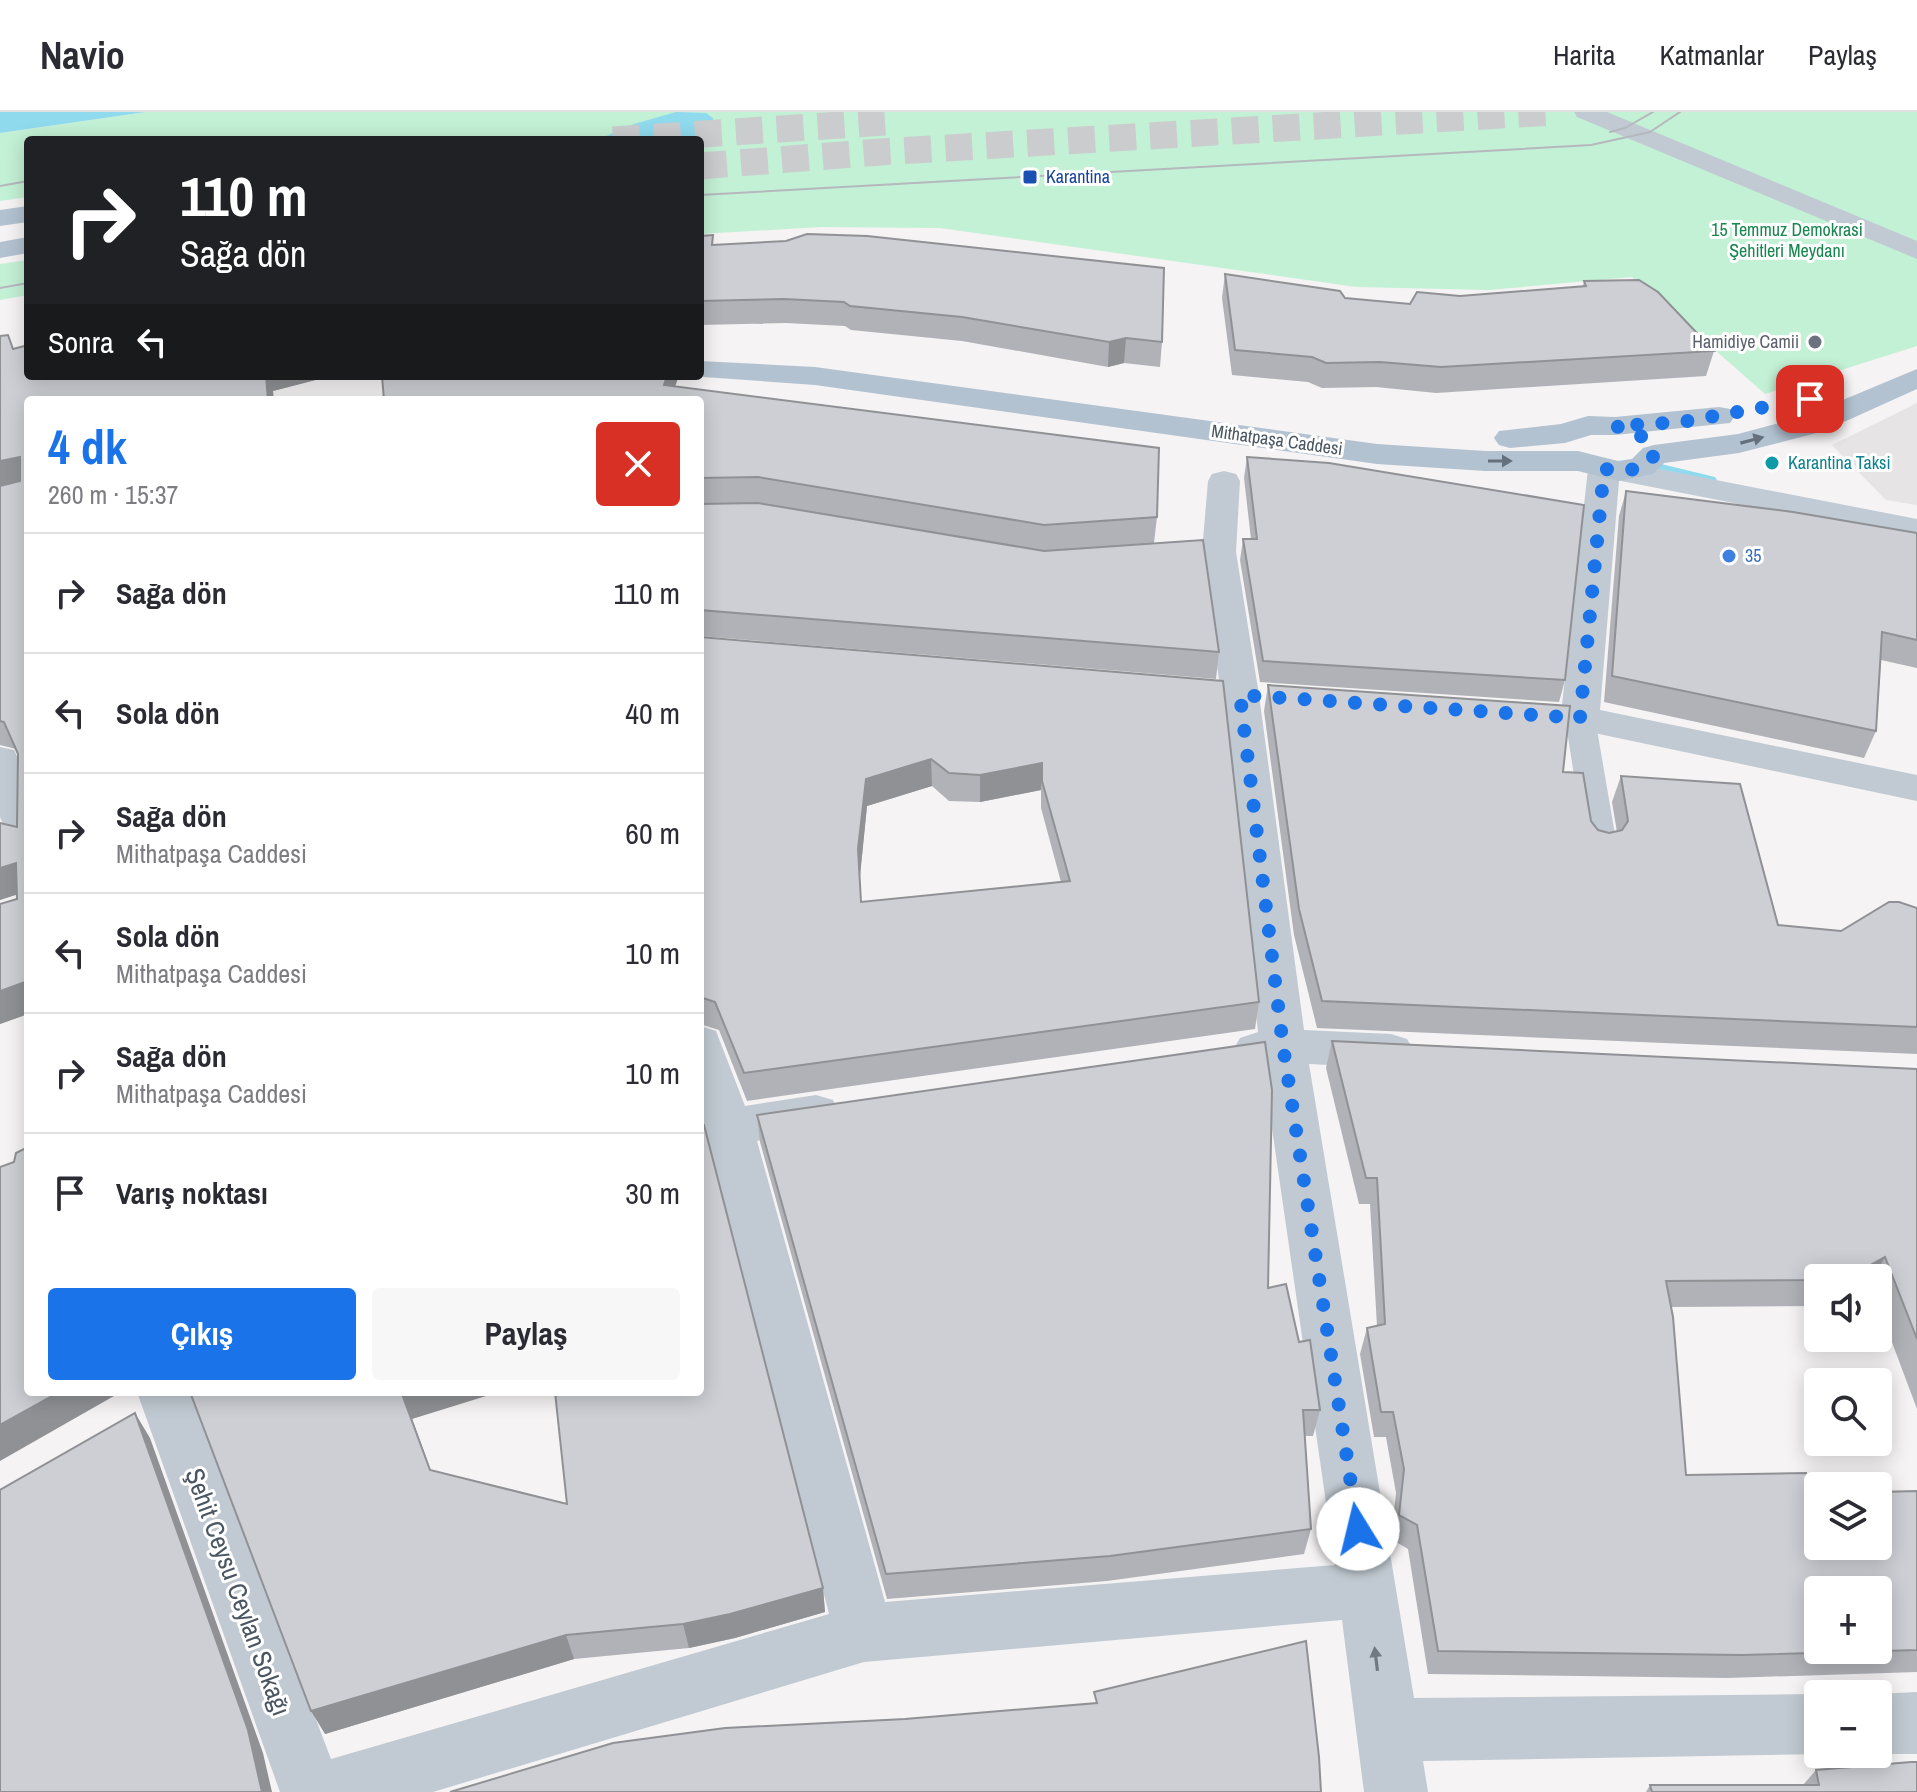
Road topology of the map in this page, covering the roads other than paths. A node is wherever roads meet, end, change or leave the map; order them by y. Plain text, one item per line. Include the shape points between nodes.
1 (1586, 112) edge
2 (24, 215) edge
3 (0, 218) edge
4 (24, 246) edge
5 (0, 250) edge
6 (1917, 251) edge
7 (1917, 358) edge
8 (704, 370) edge
9 (1917, 378) edge
10 (1615, 426) junction
11 (1654, 455) junction
12 (1591, 459) junction
13 (1224, 481) dead end
14 (1917, 516) edge
15 (1917, 529) edge
16 (1472, 711) edge
17 (1580, 718) junction
18 (0, 759) edge
19 (1917, 788) edge
20 (24, 827) edge
21 (1601, 846) edge
22 (1283, 1046) junction
23 (1439, 1053) edge
24 (1221, 1055) edge
25 (704, 1068) edge
26 (851, 1108) edge
27 (714, 1129) edge
28 (152, 1404) edge
29 (1368, 1590) junction
30 (864, 1633) junction
31 (1917, 1723) edge
32 (1892, 1724) edge
33 (1804, 1725) edge
34 (1385, 1730) junction
35 (312, 1792) edge
36 (327, 1792) edge
37 (1396, 1792) edge

1 - 6 street
2 - 3 main road
4 - 5 main road
7 - 10 main road, Mithatpaşa Caddesi via 1790,404 1682,422
8 - 12 main road, Mithatpaşa Caddesi via 815,376 1377,454 1485,461
11 -> 9 main road, Mithatpaşa Caddesi via 1739,443 1813,424
10 - 11 main road via 1641,435
10 - 12 main road, Mithatpaşa Caddesi via 1588,425
11 - 12 main road, Mithatpaşa Caddesi via 1642,467
11 - 14 street via 1823,500
12 - 15 street
12 - 17 street
13 - 22 street via 1204,553 1240,695
16 - 17 street
17 - 19 street
17 - 21 lane
18 - 20 street
22 - 23 street
22 - 24 street
22 - 29 street
25 - 27 street
26 - 27 street
27 - 30 street
28 - 35 street, Şehit Ceysu Ceylan Sokağı
29 - 30 street
34 -> 29 street
30 - 36 street
31 - 32 street
33 - 34 street
34 - 37 street

